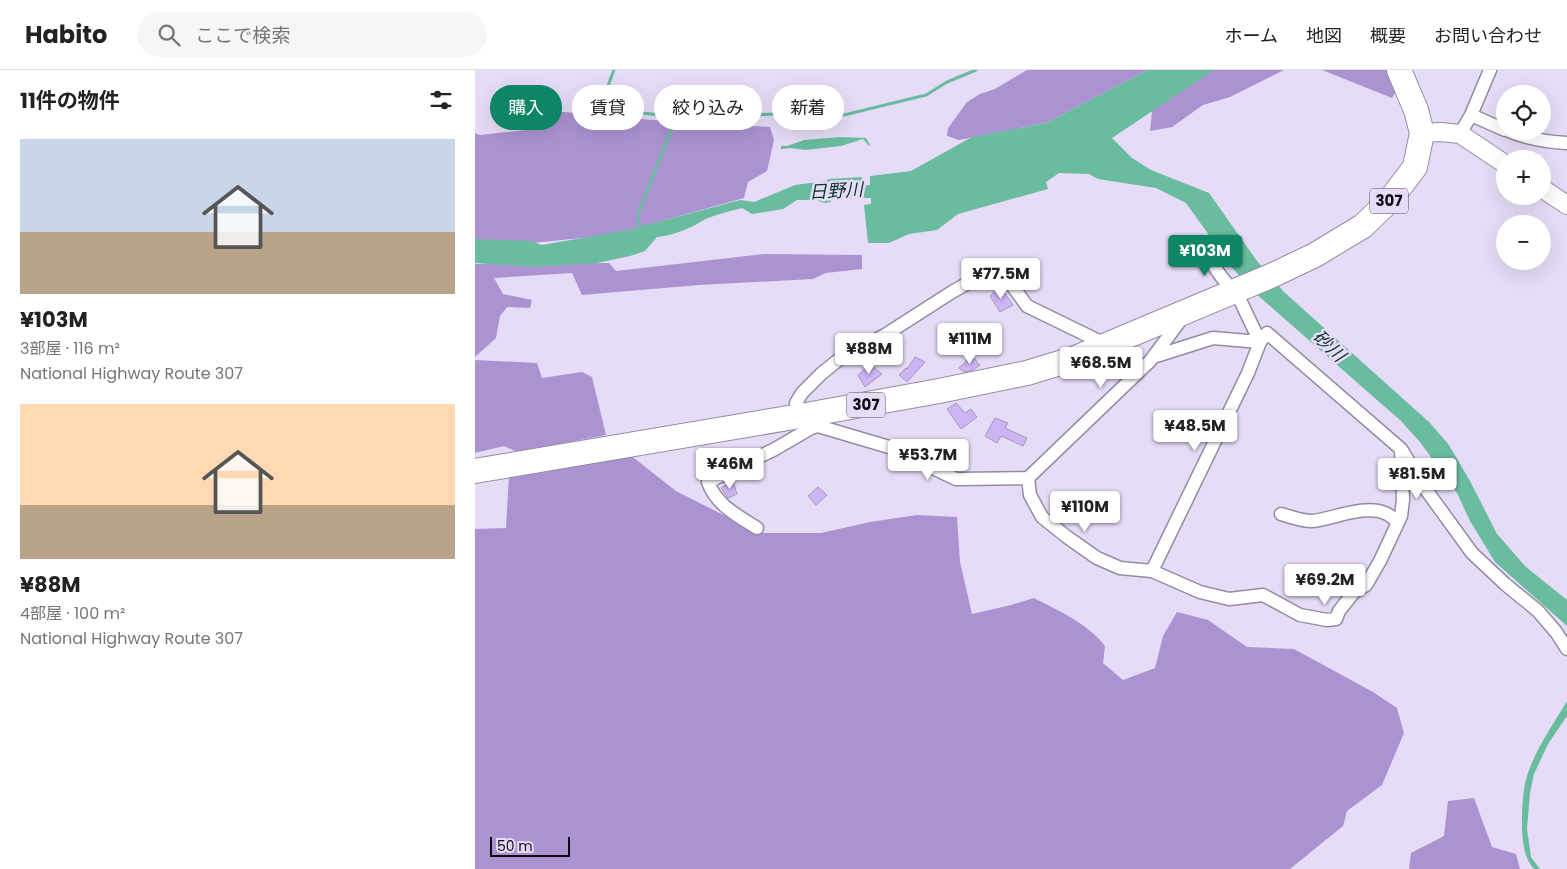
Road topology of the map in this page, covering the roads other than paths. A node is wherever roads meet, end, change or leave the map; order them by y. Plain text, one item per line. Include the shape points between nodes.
1 (1490, 70) edge
2 (1400, 72) edge
3 (1471, 115) junction
4 (1496, 126) edge
5 (1422, 133) junction
6 (1460, 134) junction
7 (1536, 140) edge
8 (1567, 143) edge
9 (1496, 158) edge
10 (1551, 194) edge
11 (1567, 205) edge
12 (1199, 244) dead end
13 (1239, 292) junction
14 (1188, 311) junction
15 (1264, 338) junction
16 (1107, 345) junction
17 (1153, 357) junction
18 (810, 419) junction
19 (1401, 449) junction
20 (475, 471) edge
21 (1028, 478) junction
22 (1281, 514) dead end
23 (1398, 522) junction
24 (757, 528) dead end
25 (1152, 572) junction
26 (1567, 649) edge

1 - 3 street
2 - 5 highway, 307
3 - 4 street
3 - 6 street
5 - 6 main road
5 - 13 highway, 307 via 1415,168 1390,200 1363,226 1315,255
6 - 9 main road
7 - 8 street
10 - 11 main road
12 - 13 street via 1220,275
13 - 14 highway, 307
13 - 15 street
14 - 16 highway, 307
14 - 17 street
15 - 17 street via 1213,338
15 - 19 street
15 - 25 street
16 - 18 highway, 307 via 1027,373
16 - 18 street via 1027,306 998,266 843,357 821,374 796,403
17 - 21 street
18 - 20 highway, 307
18 - 21 street via 889,447 956,479
18 - 24 street via 811,428 708,482 726,509
19 - 23 street via 1403,500
19 - 26 street via 1472,553 1538,611
21 - 25 street via 1030,495 1042,517 1067,537 1097,558 1119,568
22 - 23 street via 1309,521 1369,511 1385,513
23 - 25 street via 1366,585 1354,592 1336,618 1327,620 1299,615 1263,595 1229,599 1200,592

